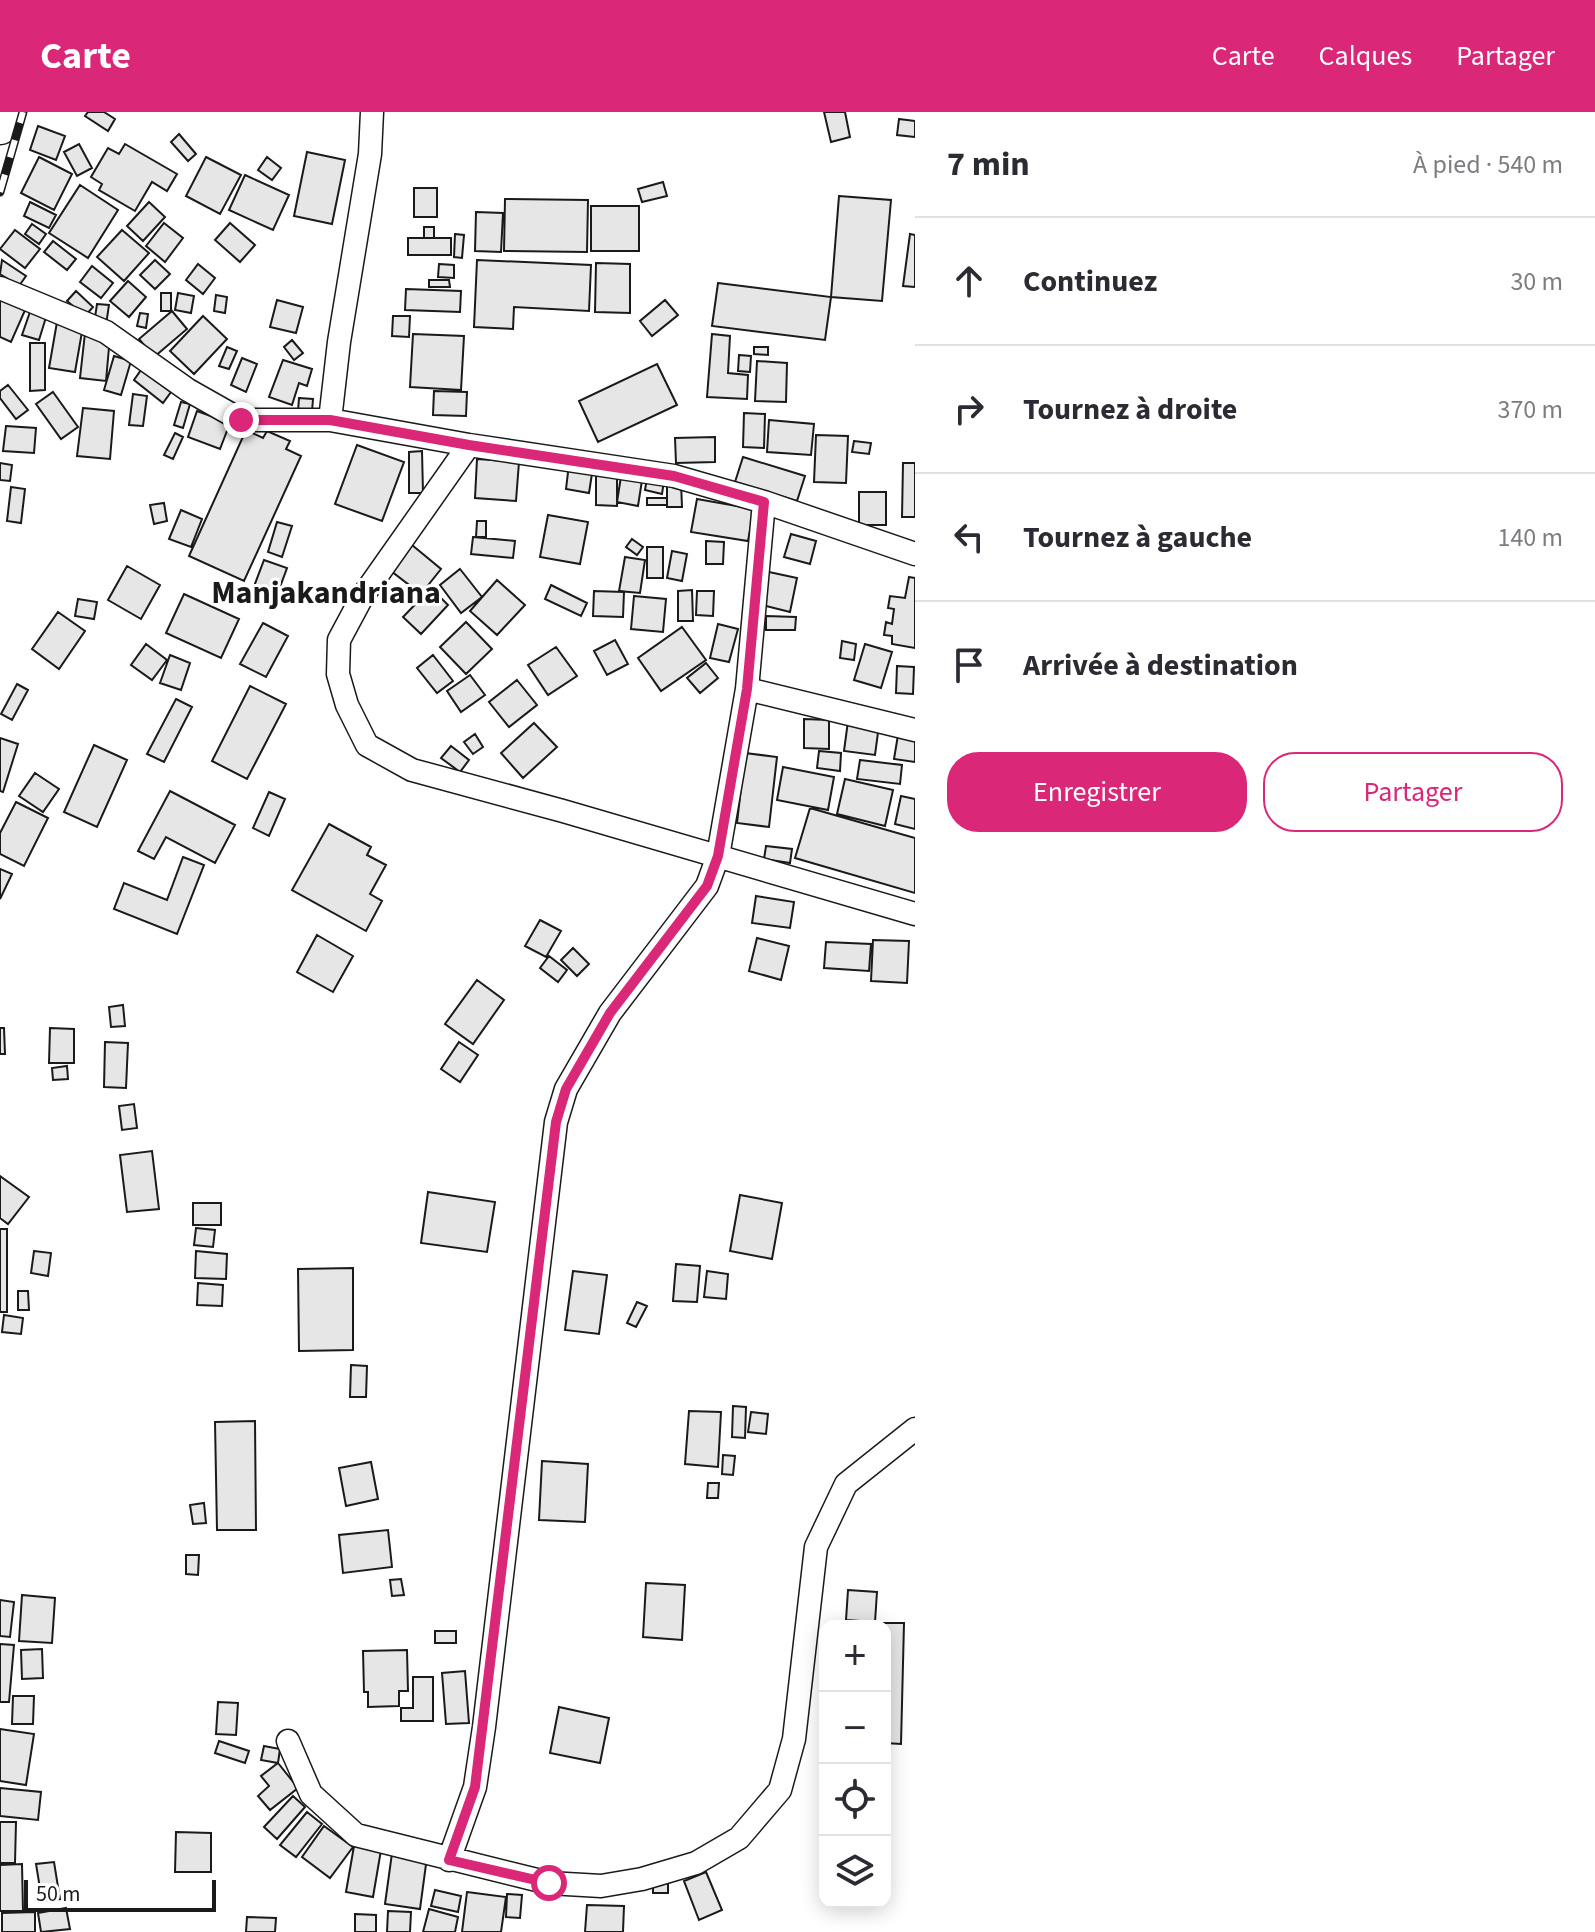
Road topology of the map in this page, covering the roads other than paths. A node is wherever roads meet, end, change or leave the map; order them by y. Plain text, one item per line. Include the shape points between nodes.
1 (4, 112) edge
2 (372, 112) edge
3 (0, 126) edge
4 (0, 288) edge
5 (330, 420) junction
6 (469, 445) junction
7 (764, 502) junction
8 (915, 554) edge
9 (747, 689) junction
10 (915, 730) edge
11 (718, 856) junction
12 (915, 914) edge
13 (915, 1429) edge
14 (288, 1741) dead end
15 (449, 1860) junction

1 - 3 main road
2 - 5 street
4 - 5 street via 106,332 241,420
5 - 6 street
6 - 7 street via 674,476
6 - 11 street via 362,597 339,640 338,674 367,745 412,770
7 - 8 street
7 - 9 street
9 - 10 street
9 - 11 street
11 - 12 street
11 - 15 street via 707,886 610,1013 566,1089 556,1122 475,1787
13 - 15 street via 846,1484 816,1547 790,1752 780,1790 739,1838 696,1863 601,1886 549,1883
14 - 15 street via 311,1794 356,1835

